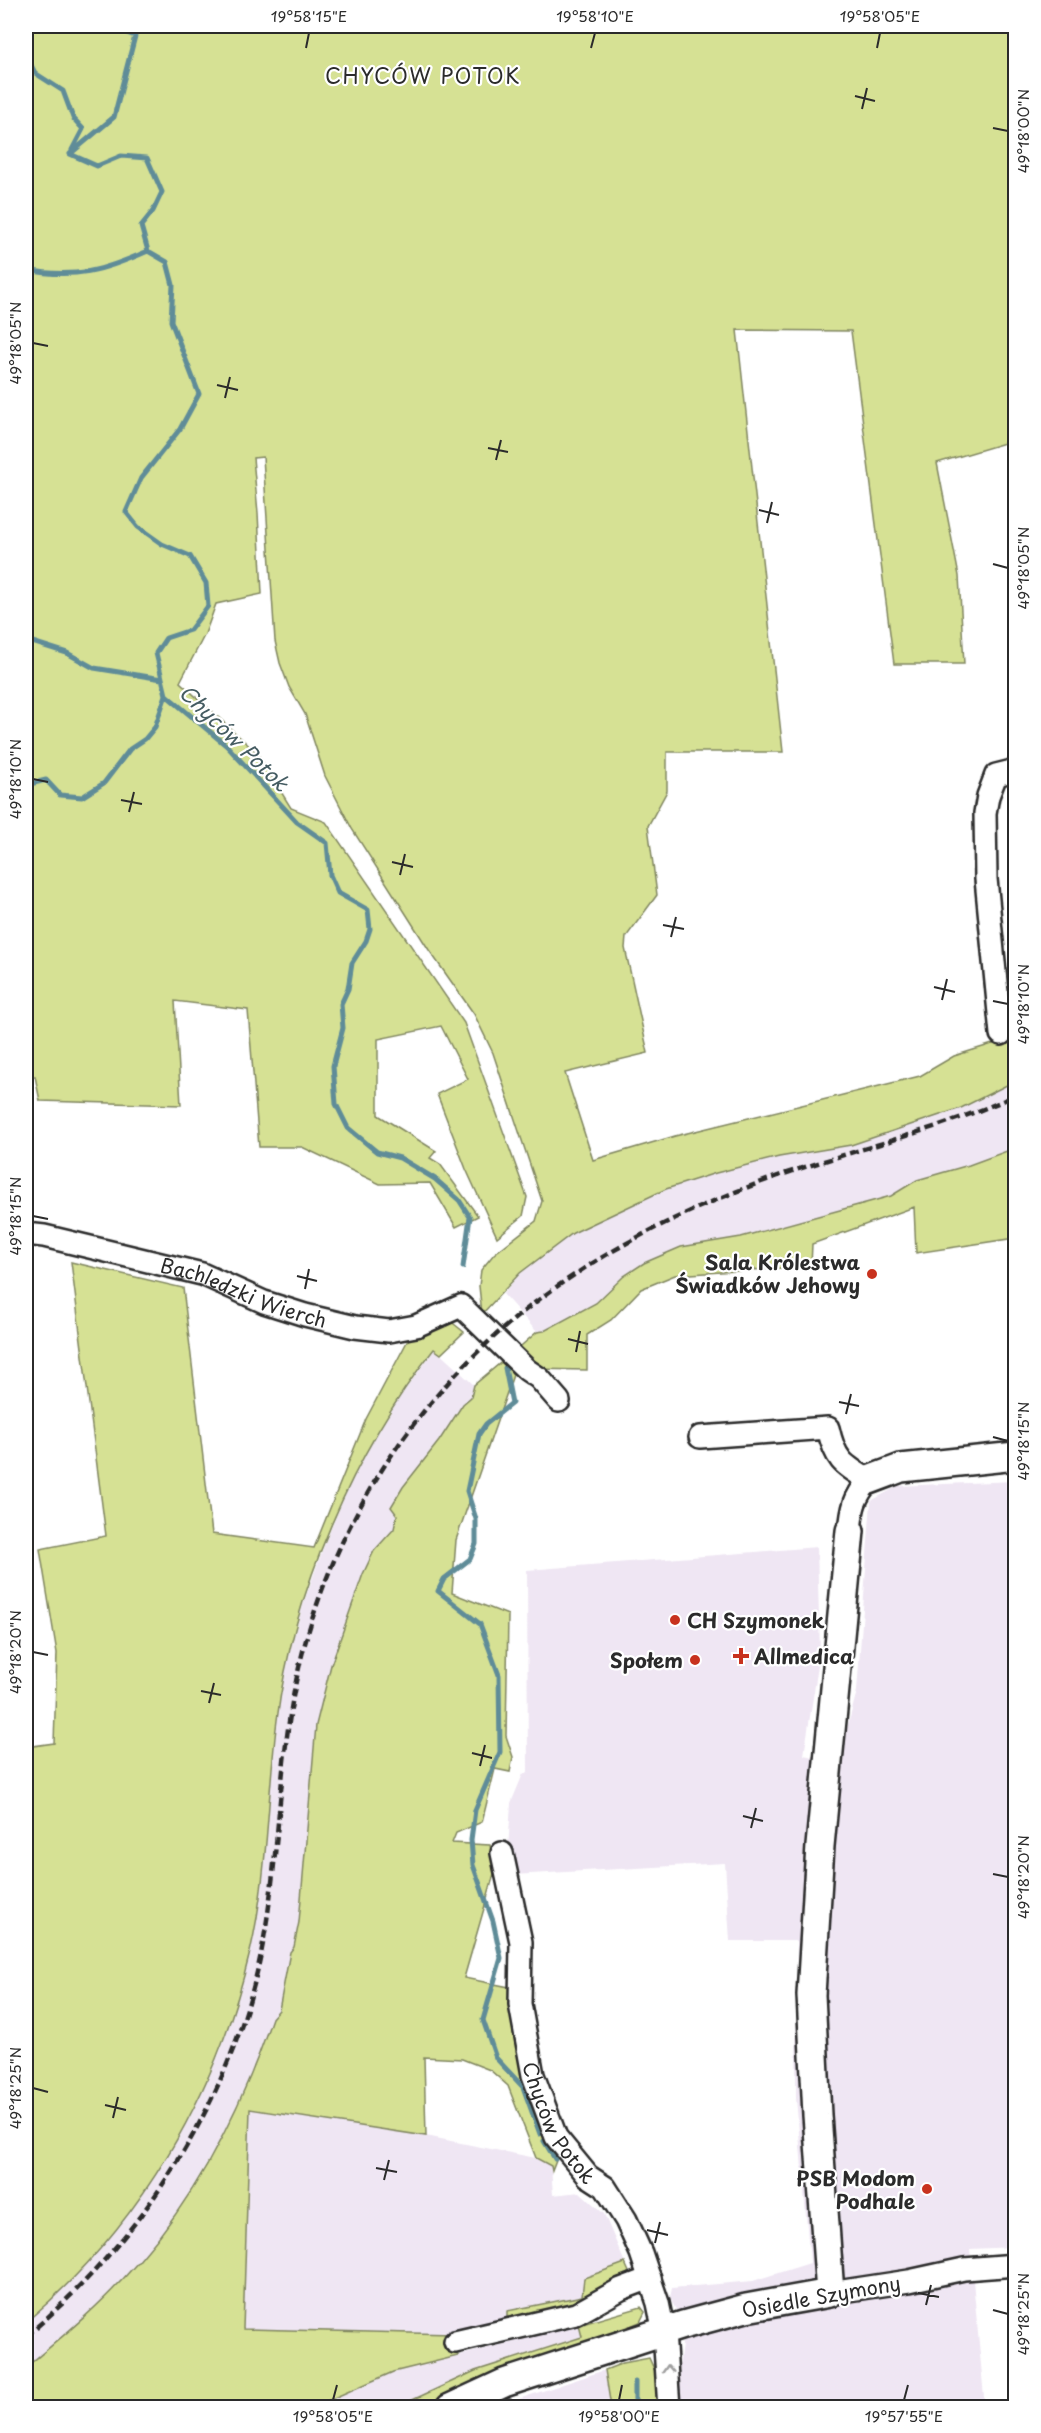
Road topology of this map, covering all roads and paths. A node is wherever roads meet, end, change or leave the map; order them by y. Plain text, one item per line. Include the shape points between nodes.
1 (1016, 770) edge
2 (1001, 1034) dead end
3 (26, 1234) edge
4 (559, 1401) dead end
5 (700, 1437) dead end
6 (1016, 1456) edge
7 (869, 1480) junction
8 (850, 1531) joint
9 (502, 1853) dead end
10 (1016, 2265) edge
11 (650, 2278) junction
12 (830, 2293) junction
13 (664, 2332) junction
14 (455, 2342) dead end
15 (450, 2408) edge
16 (669, 2408) edge

1 - 2 street via 996,775 986,813 986,879
3 - 4 street, Bachledzki Wierch via 202,1274 264,1302 355,1328 389,1330 416,1326 461,1306
5 - 7 street via 828,1428 833,1450 844,1466
6 - 7 street via 901,1468
7 - 8 street via 857,1494
8 - 12 street via 820,1846 812,1995
9 - 11 street, Chyców Potok via 521,1942 520,2004 533,2075 544,2107 556,2137 588,2176 605,2187 626,2220
10 - 12 street, Osiedle Szymony via 964,2269
11 - 13 street, Chyców Potok
11 - 14 street via 576,2314
12 - 13 street, Osiedle Szymony via 727,2313
13 - 15 street, Osiedle Szymony via 504,2383
16 -> 13 street, Chyców Potok

